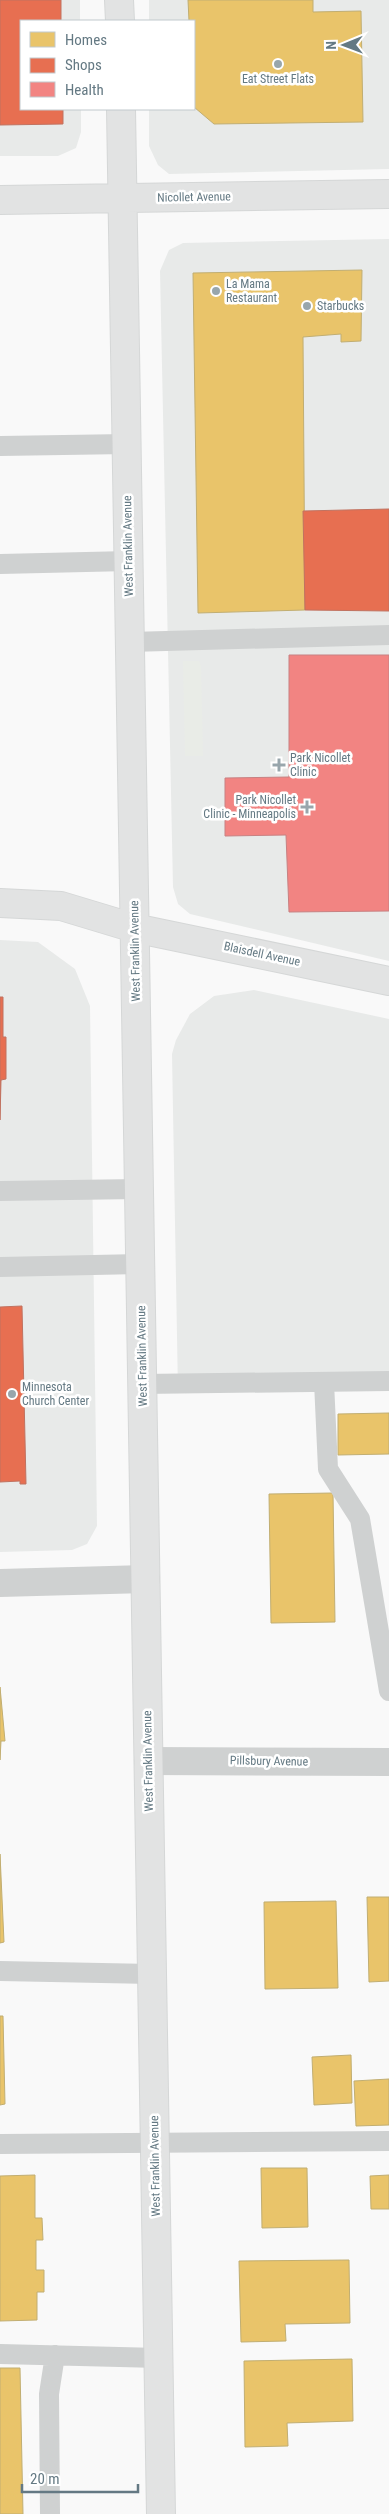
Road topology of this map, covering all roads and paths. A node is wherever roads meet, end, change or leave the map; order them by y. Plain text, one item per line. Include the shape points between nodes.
1 (119, 0) edge
2 (120, 20) edge
3 (121, 110) edge
4 (389, 194) edge
5 (122, 198) junction
6 (0, 200) edge
7 (127, 444) junction
8 (0, 446) edge
9 (129, 561) junction
10 (0, 564) edge
11 (389, 635) edge
12 (130, 642) junction
13 (0, 903) edge
14 (134, 928) junction
15 (389, 981) edge
16 (139, 1188) junction
17 (0, 1191) edge
18 (140, 1264) junction
19 (0, 1267) edge
20 (389, 1381) edge
21 (324, 1382) junction
22 (142, 1384) junction
23 (146, 1579) junction
24 (0, 1583) edge
25 (389, 1691) edge
26 (148, 1761) junction
27 (389, 1762) edge
28 (0, 1971) edge
29 (152, 1974) junction
30 (389, 2140) edge
31 (155, 2143) junction
32 (0, 2144) edge
33 (0, 2354) edge
34 (54, 2355) junction
35 (159, 2358) junction
36 (50, 2514) edge
37 (161, 2514) edge

1 - 2 main road
3 - 5 main road, West Franklin Avenue
4 - 5 main road, Nicollet Avenue
5 - 6 main road, Nicollet Avenue
5 - 7 main road, West Franklin Avenue
7 - 8 lane
7 - 9 main road, West Franklin Avenue
9 - 10 lane
9 - 12 main road, West Franklin Avenue
11 - 12 lane
12 - 14 main road, West Franklin Avenue
13 - 14 main road, Blaisdell Avenue via 61,906
14 - 15 main road, Blaisdell Avenue
14 - 16 main road, West Franklin Avenue
16 - 17 lane
16 - 18 main road, West Franklin Avenue
18 - 19 lane
18 - 22 main road, West Franklin Avenue
20 - 21 lane
21 - 22 lane
21 - 25 lane via 328,1469 360,1519
22 - 23 main road, West Franklin Avenue
23 - 24 street
23 - 26 main road, West Franklin Avenue
26 - 27 street, Pillsbury Avenue
26 - 29 main road, West Franklin Avenue
28 - 29 lane
29 - 31 main road, West Franklin Avenue
30 - 31 lane
31 - 32 lane
31 - 35 main road, West Franklin Avenue
33 - 34 lane
34 - 35 lane
34 - 36 lane via 49,2394
35 - 37 main road, West Franklin Avenue

